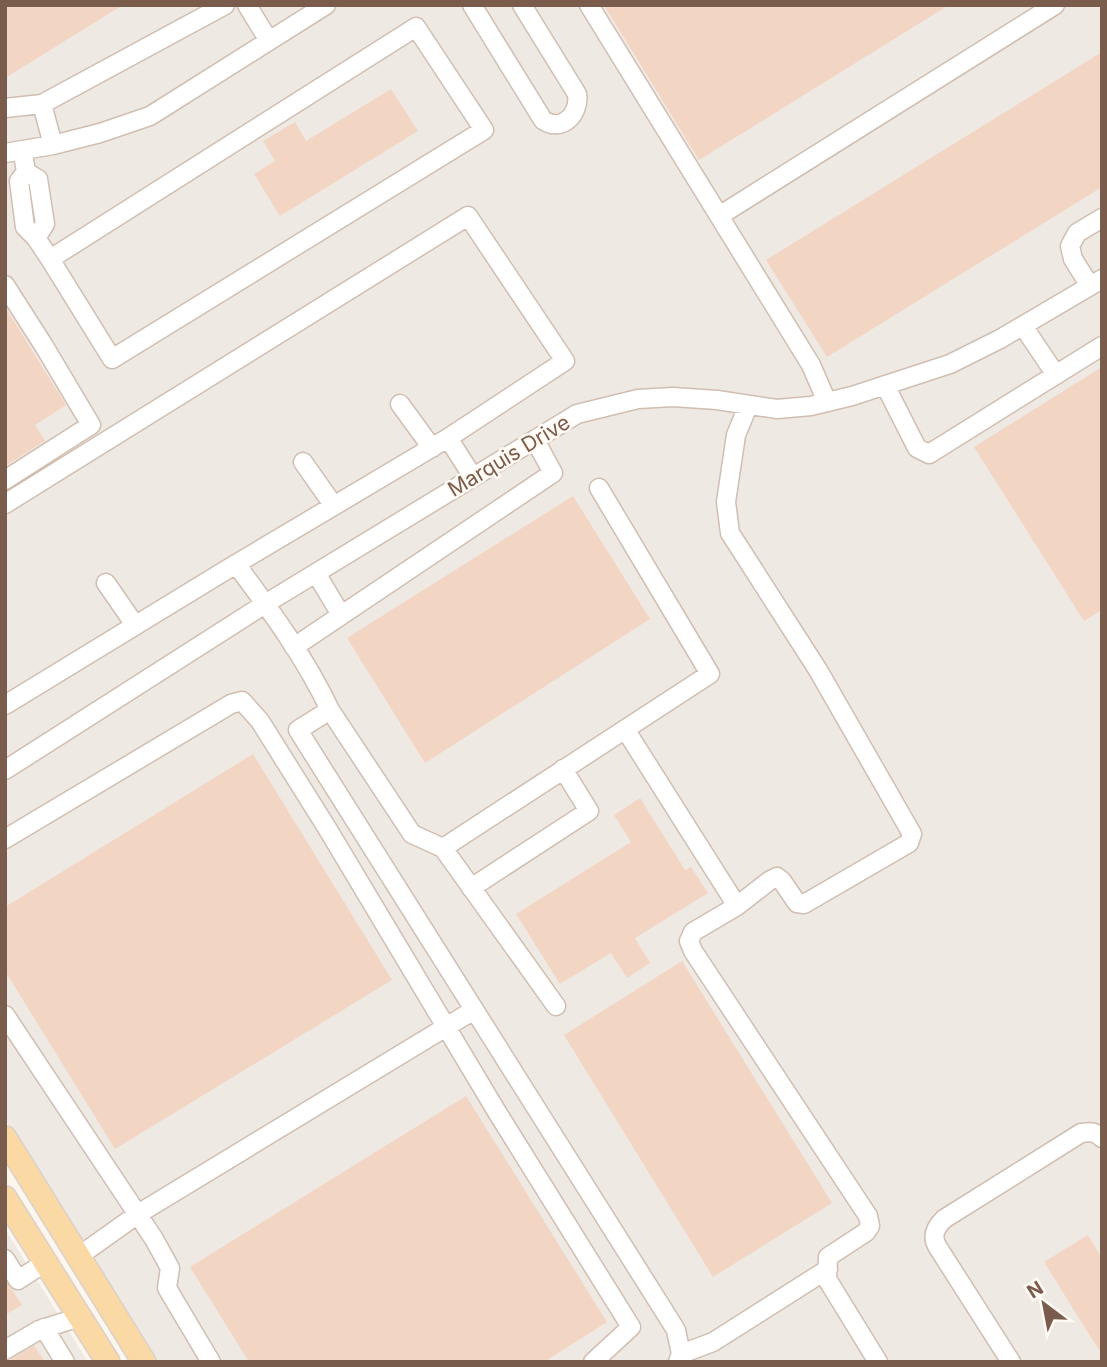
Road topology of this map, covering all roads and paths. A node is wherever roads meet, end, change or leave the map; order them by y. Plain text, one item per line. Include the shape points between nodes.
1 (225, 5) edge
2 (247, 5) edge
3 (326, 5) edge
4 (472, 5) edge
5 (522, 5) edge
6 (589, 5) edge
7 (1055, 5) edge
8 (269, 41) junction
9 (42, 104) junction
10 (5, 108) edge
11 (53, 145) junction
12 (14, 151) edge
13 (719, 216) junction
14 (1102, 218) edge
15 (50, 259) junction
16 (1096, 282) edge
17 (5, 285) edge
18 (1023, 326) junction
19 (1102, 346) edge
20 (1056, 375) junction
21 (885, 385) junction
22 (827, 402) junction
23 (400, 404) dead end
24 (748, 406) junction
25 (448, 438) junction
26 (535, 440) junction
27 (432, 448) junction
28 (303, 462) dead end
29 (473, 477) junction
30 (5, 480) edge
31 (599, 488) dead end
32 (5, 505) edge
33 (334, 506) junction
34 (236, 564) junction
35 (316, 573) junction
36 (106, 583) dead end
37 (265, 604) junction
38 (341, 615) junction
39 (135, 625) junction
40 (293, 646) junction
41 (8, 697) edge
42 (330, 710) junction
43 (625, 729) junction
44 (563, 769) junction
45 (5, 770) edge
46 (5, 839) edge
47 (443, 848) junction
48 (471, 888) junction
49 (737, 906) junction
50 (556, 1006) dead end
51 (474, 1010) junction
52 (5, 1015) edge
53 (446, 1027) junction
54 (1102, 1138) edge
55 (8, 1150) edge
56 (5, 1198) edge
57 (138, 1214) junction
58 (79, 1256) junction
59 (5, 1259) edge
60 (46, 1262) junction
61 (828, 1269) junction
62 (107, 1301) junction
63 (80, 1317) junction
64 (44, 1328) junction
65 (5, 1350) edge
66 (680, 1358) edge
67 (65, 1362) edge
68 (108, 1362) edge
69 (144, 1362) edge
70 (211, 1362) edge
71 (593, 1362) edge
72 (878, 1362) edge
73 (1011, 1362) edge

1 - 9 street
2 - 8 street
3 - 8 street
4 - 5 street via 543,120 561,124 576,111 577,94
6 - 13 street
7 - 13 street
8 - 11 street via 150,116
9 - 10 street
9 - 11 street
11 - 12 street
12 - 15 street via 26,172 19,181 25,227
13 - 22 street via 810,365
14 - 16 street via 1077,233 1070,246 1073,259
15 - 15 street via 112,359 484,130 416,27
16 - 18 street, Marquis Drive
17 - 30 street via 91,425
18 - 20 street
18 - 21 street, Marquis Drive via 950,364
19 - 20 street
20 - 21 street via 929,454 917,448
21 - 22 street, Marquis Drive
22 - 24 street, Marquis Drive via 777,409
23 - 27 street
24 - 26 street, Marquis Drive via 673,397 638,399 578,414
24 - 49 street via 736,435 726,502 730,533 818,670 912,834 909,843 804,904 797,903 776,877
25 - 27 street
25 - 29 street
25 - 32 street via 565,361 468,216
26 - 29 street, Marquis Drive
26 - 38 street via 553,473
27 - 33 street
28 - 33 street
29 - 35 street, Marquis Drive
31 - 43 street via 710,674
33 - 34 street
34 - 37 street
34 - 39 street
35 - 37 street, Marquis Drive
35 - 38 street
36 - 39 street
37 - 40 street
37 - 45 street, Marquis Drive
38 - 40 street
39 - 41 street
40 - 42 street
42 - 47 street via 412,834
42 - 51 street via 298,730
43 - 44 street
43 - 49 street
44 - 47 street
44 - 48 street via 589,811
46 - 53 street via 242,701 260,721 327,828
47 - 48 street
48 - 50 street
49 - 61 street via 693,932 689,941 868,1216 866,1232 828,1257
51 - 53 street
51 - 66 street via 676,1331
52 - 57 street
53 - 57 street
53 - 71 street via 631,1327
54 - 73 street via 1091,1131 1081,1133 937,1226 934,1241
55 - 58 main road
56 - 60 main road
57 - 58 street
57 - 70 street via 170,1268 167,1288
58 - 62 main road
59 - 60 street via 18,1280
60 - 63 main road
61 - 66 street
61 - 72 street via 827,1279
62 - 63 main road
62 - 69 main road
63 - 64 street
63 - 68 main road
64 - 65 street
64 - 67 street

